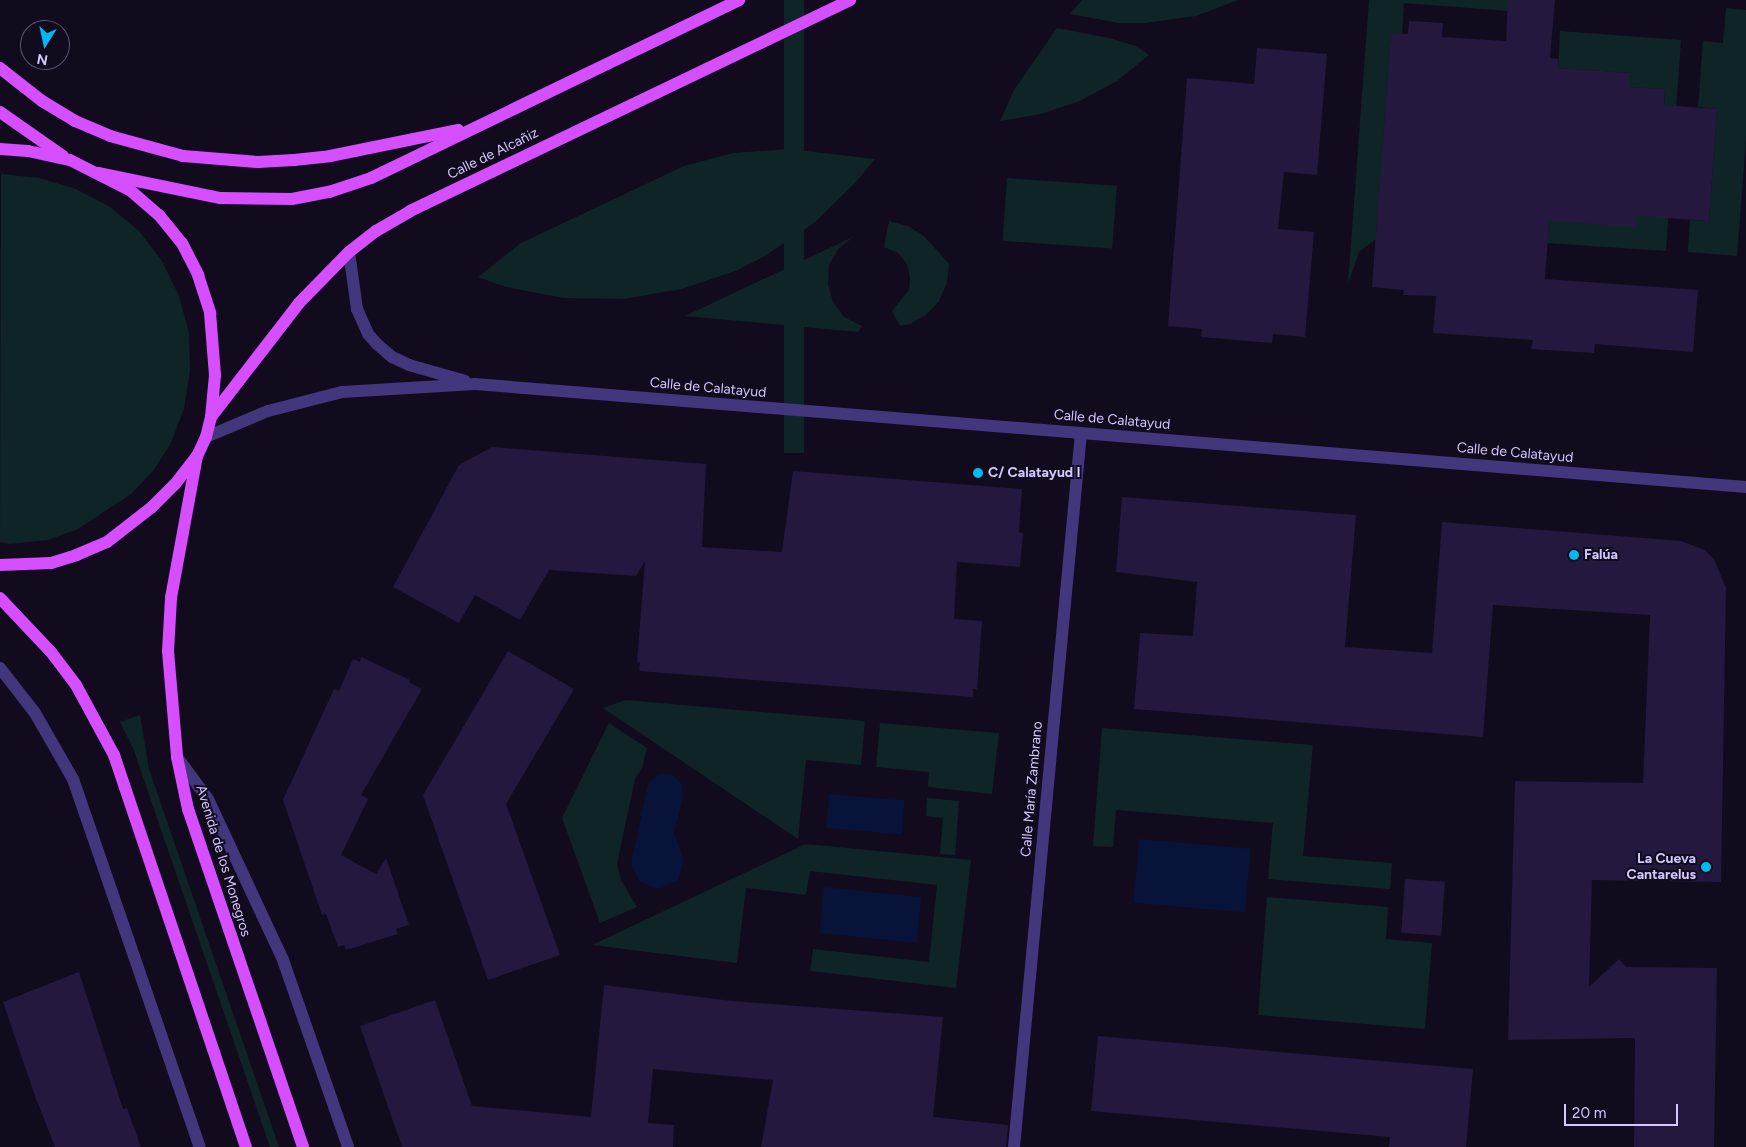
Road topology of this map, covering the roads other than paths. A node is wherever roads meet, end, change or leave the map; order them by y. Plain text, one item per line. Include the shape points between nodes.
1 (739, 0) edge
2 (850, 0) edge
3 (0, 68) edge
4 (0, 112) edge
5 (475, 126) junction
6 (0, 149) edge
7 (70, 160) junction
8 (98, 173) junction
9 (349, 252) junction
10 (475, 384) junction
11 (211, 417) junction
12 (1081, 433) junction
13 (206, 437) junction
14 (197, 456) junction
15 (1746, 487) edge
16 (0, 565) edge
17 (0, 598) edge
18 (0, 668) edge
19 (177, 757) junction
20 (200, 1147) edge
21 (246, 1147) edge
22 (302, 1147) edge
23 (348, 1147) edge
24 (1014, 1147) edge

1 - 5 main road
2 - 9 main road, Calle de Alcañiz via 410,211
3 - 5 main road via 42,102 75,121 110,136 183,156 258,162 303,159
4 - 7 main road
5 - 8 main road via 371,178 329,192 292,199 220,198
6 - 7 main road
7 - 8 main road
8 - 11 main road via 131,191 159,215 182,243 198,275 210,314 214,346
9 - 10 street, Calle de Calatayud via 357,309 368,334 377,344 392,357 409,364
9 - 11 main road, Calle de Alcañiz via 299,303
10 - 12 street, Calle de Calatayud
10 - 13 street, Calle de Calatayud via 342,392 268,411
11 - 13 main road
12 - 15 street, Calle de Calatayud
12 - 24 street, Calle María Zambrano
13 - 14 main road
14 - 16 main road via 152,507 107,542 50,563
14 - 19 main road, Avenida de los Monegros via 171,598 168,651
17 - 21 main road via 51,652 76,685 114,755
18 - 20 street via 35,712 72,779
19 - 22 main road, Avenida de los Monegros via 191,818
19 - 23 street via 208,799 283,960

